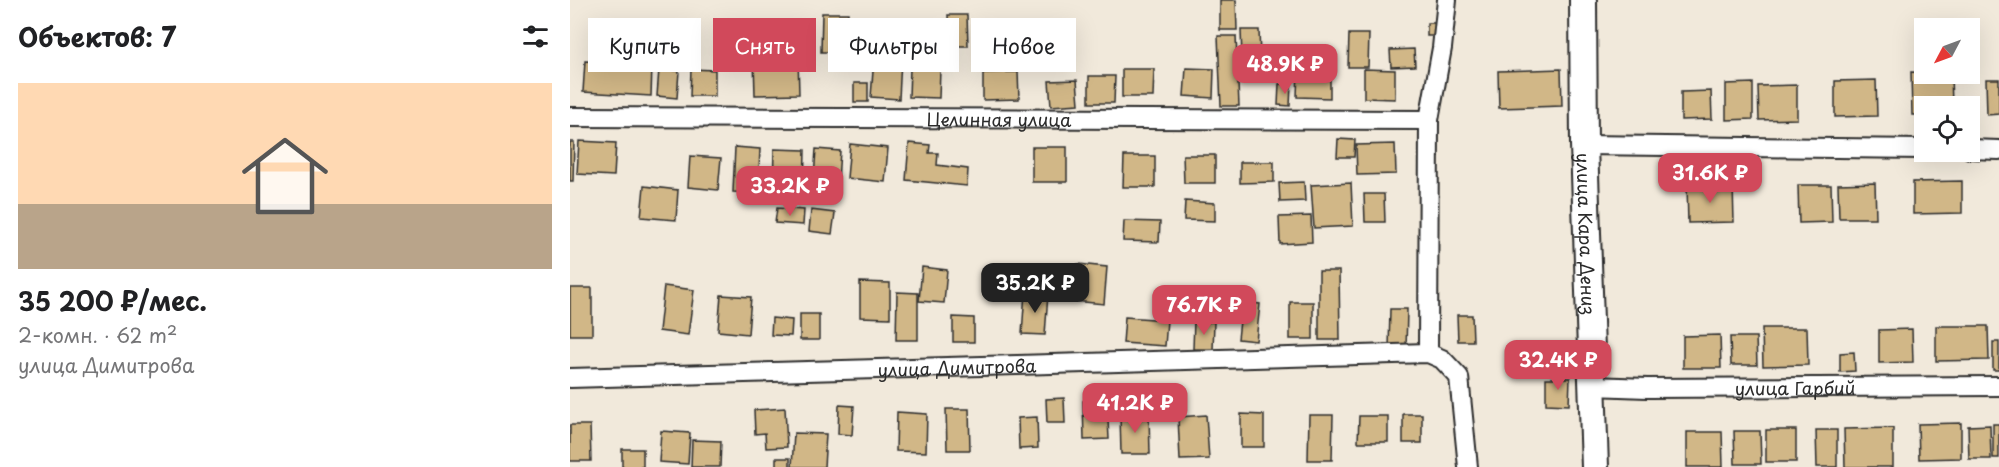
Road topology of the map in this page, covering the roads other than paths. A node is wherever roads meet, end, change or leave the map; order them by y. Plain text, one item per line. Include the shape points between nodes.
1 (1447, 0) edge
2 (1583, 0) edge
3 (570, 117) edge
4 (1429, 120) junction
5 (1584, 145) junction
6 (1914, 149) edge
7 (1980, 149) edge
8 (1999, 150) edge
9 (1428, 353) junction
10 (570, 378) edge
11 (1593, 386) junction
12 (1999, 386) edge
13 (1468, 467) edge
14 (1594, 467) edge

1 - 4 street
2 - 5 main road, улица Кара Дениз
3 - 4 street, Целинная улица
4 - 9 street
5 - 6 street
5 - 11 main road, улица Кара Дениз
7 - 8 street
9 - 10 street, улица Димитрова
9 - 13 street via 1442,358 1459,377
11 - 12 street, улица Гарбий
11 - 14 main road, улица Кара Дениз

